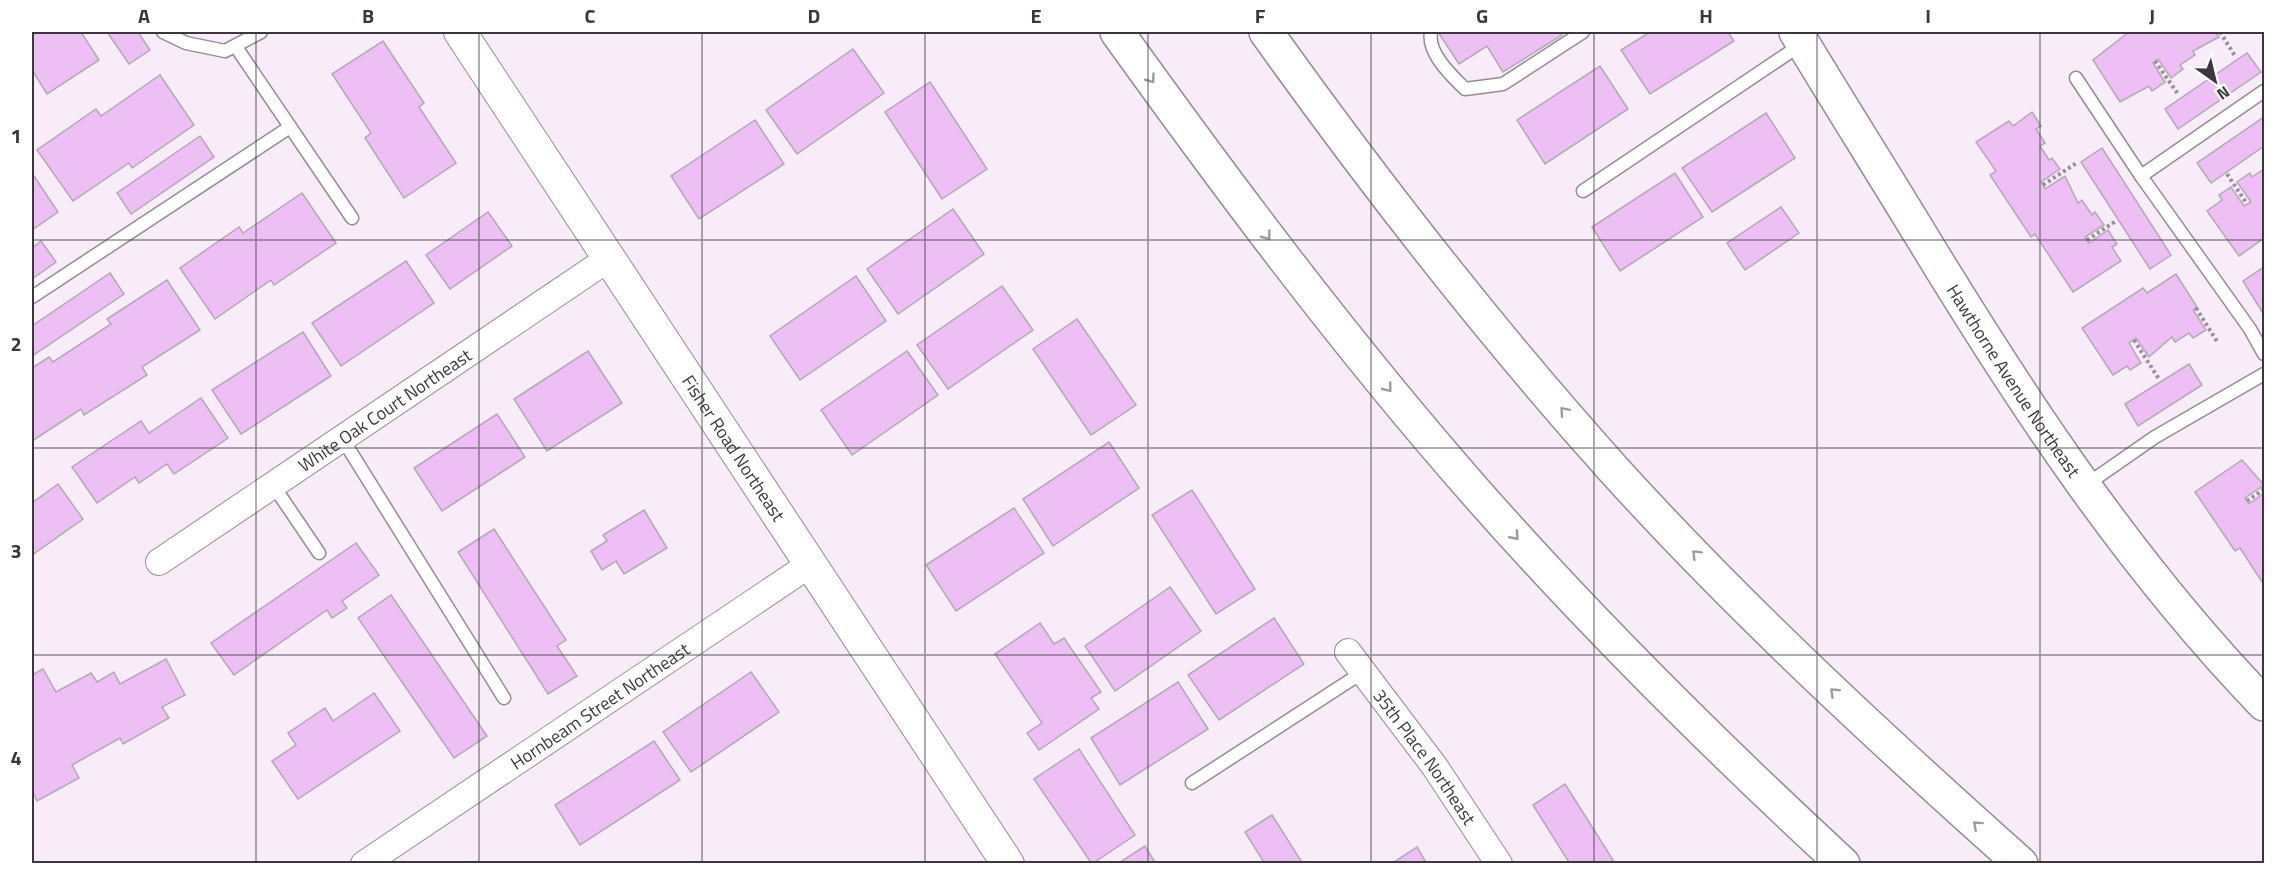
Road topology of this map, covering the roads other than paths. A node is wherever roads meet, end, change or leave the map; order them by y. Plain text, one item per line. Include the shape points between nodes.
1 (164, 32) edge
2 (261, 32) edge
3 (460, 32) edge
4 (1117, 32) edge
5 (1266, 32) edge
6 (1431, 32) edge
7 (1583, 32) edge
8 (1799, 37) edge
9 (236, 47) junction
10 (2076, 78) dead end
11 (2265, 91) edge
12 (290, 127) junction
13 (2141, 176) junction
14 (1583, 191) dead end
15 (352, 218) dead end
16 (608, 259) junction
17 (32, 297) edge
18 (2265, 354) edge
19 (2265, 374) edge
20 (342, 438) junction
21 (273, 485) junction
22 (2083, 487) junction
23 (319, 553) dead end
24 (159, 562) dead end
25 (812, 563) junction
26 (1356, 662) joint
27 (504, 698) dead end
28 (2265, 704) edge
29 (1192, 783) dead end
30 (393, 856) edge
31 (364, 864) edge
32 (1008, 864) edge
33 (1499, 864) edge
34 (1843, 864) edge
35 (2021, 864) edge

1 - 9 lane via 214,50
2 - 9 lane
3 - 16 street, Fisher Road Northeast
4 -> 34 main road via 1297,275 1471,488 1662,691
35 -> 5 main road via 1855,712 1615,470 1474,305
6 - 7 lane via 1443,67 1465,89 1503,84
8 - 14 lane
8 - 22 main road, Hawthorne Avenue Northeast via 1974,324
9 - 12 lane
10 - 13 lane
11 - 13 lane
12 - 15 lane
12 - 17 lane
13 - 18 lane
16 - 20 street, White Oak Court Northeast
16 - 25 street, Fisher Road Northeast
19 - 22 lane via 2155,437
20 - 21 street, White Oak Court Northeast
20 - 27 lane
21 - 23 lane
21 - 24 street, White Oak Court Northeast
22 - 28 main road, Hawthorne Avenue Northeast via 2176,608
25 - 30 street, Hornbeam Street Northeast
25 - 32 street, Fisher Road Northeast
26 - 29 lane
26 - 33 street, 35th Place Northeast via 1435,767
30 - 31 street, Hornbeam Street Northeast

